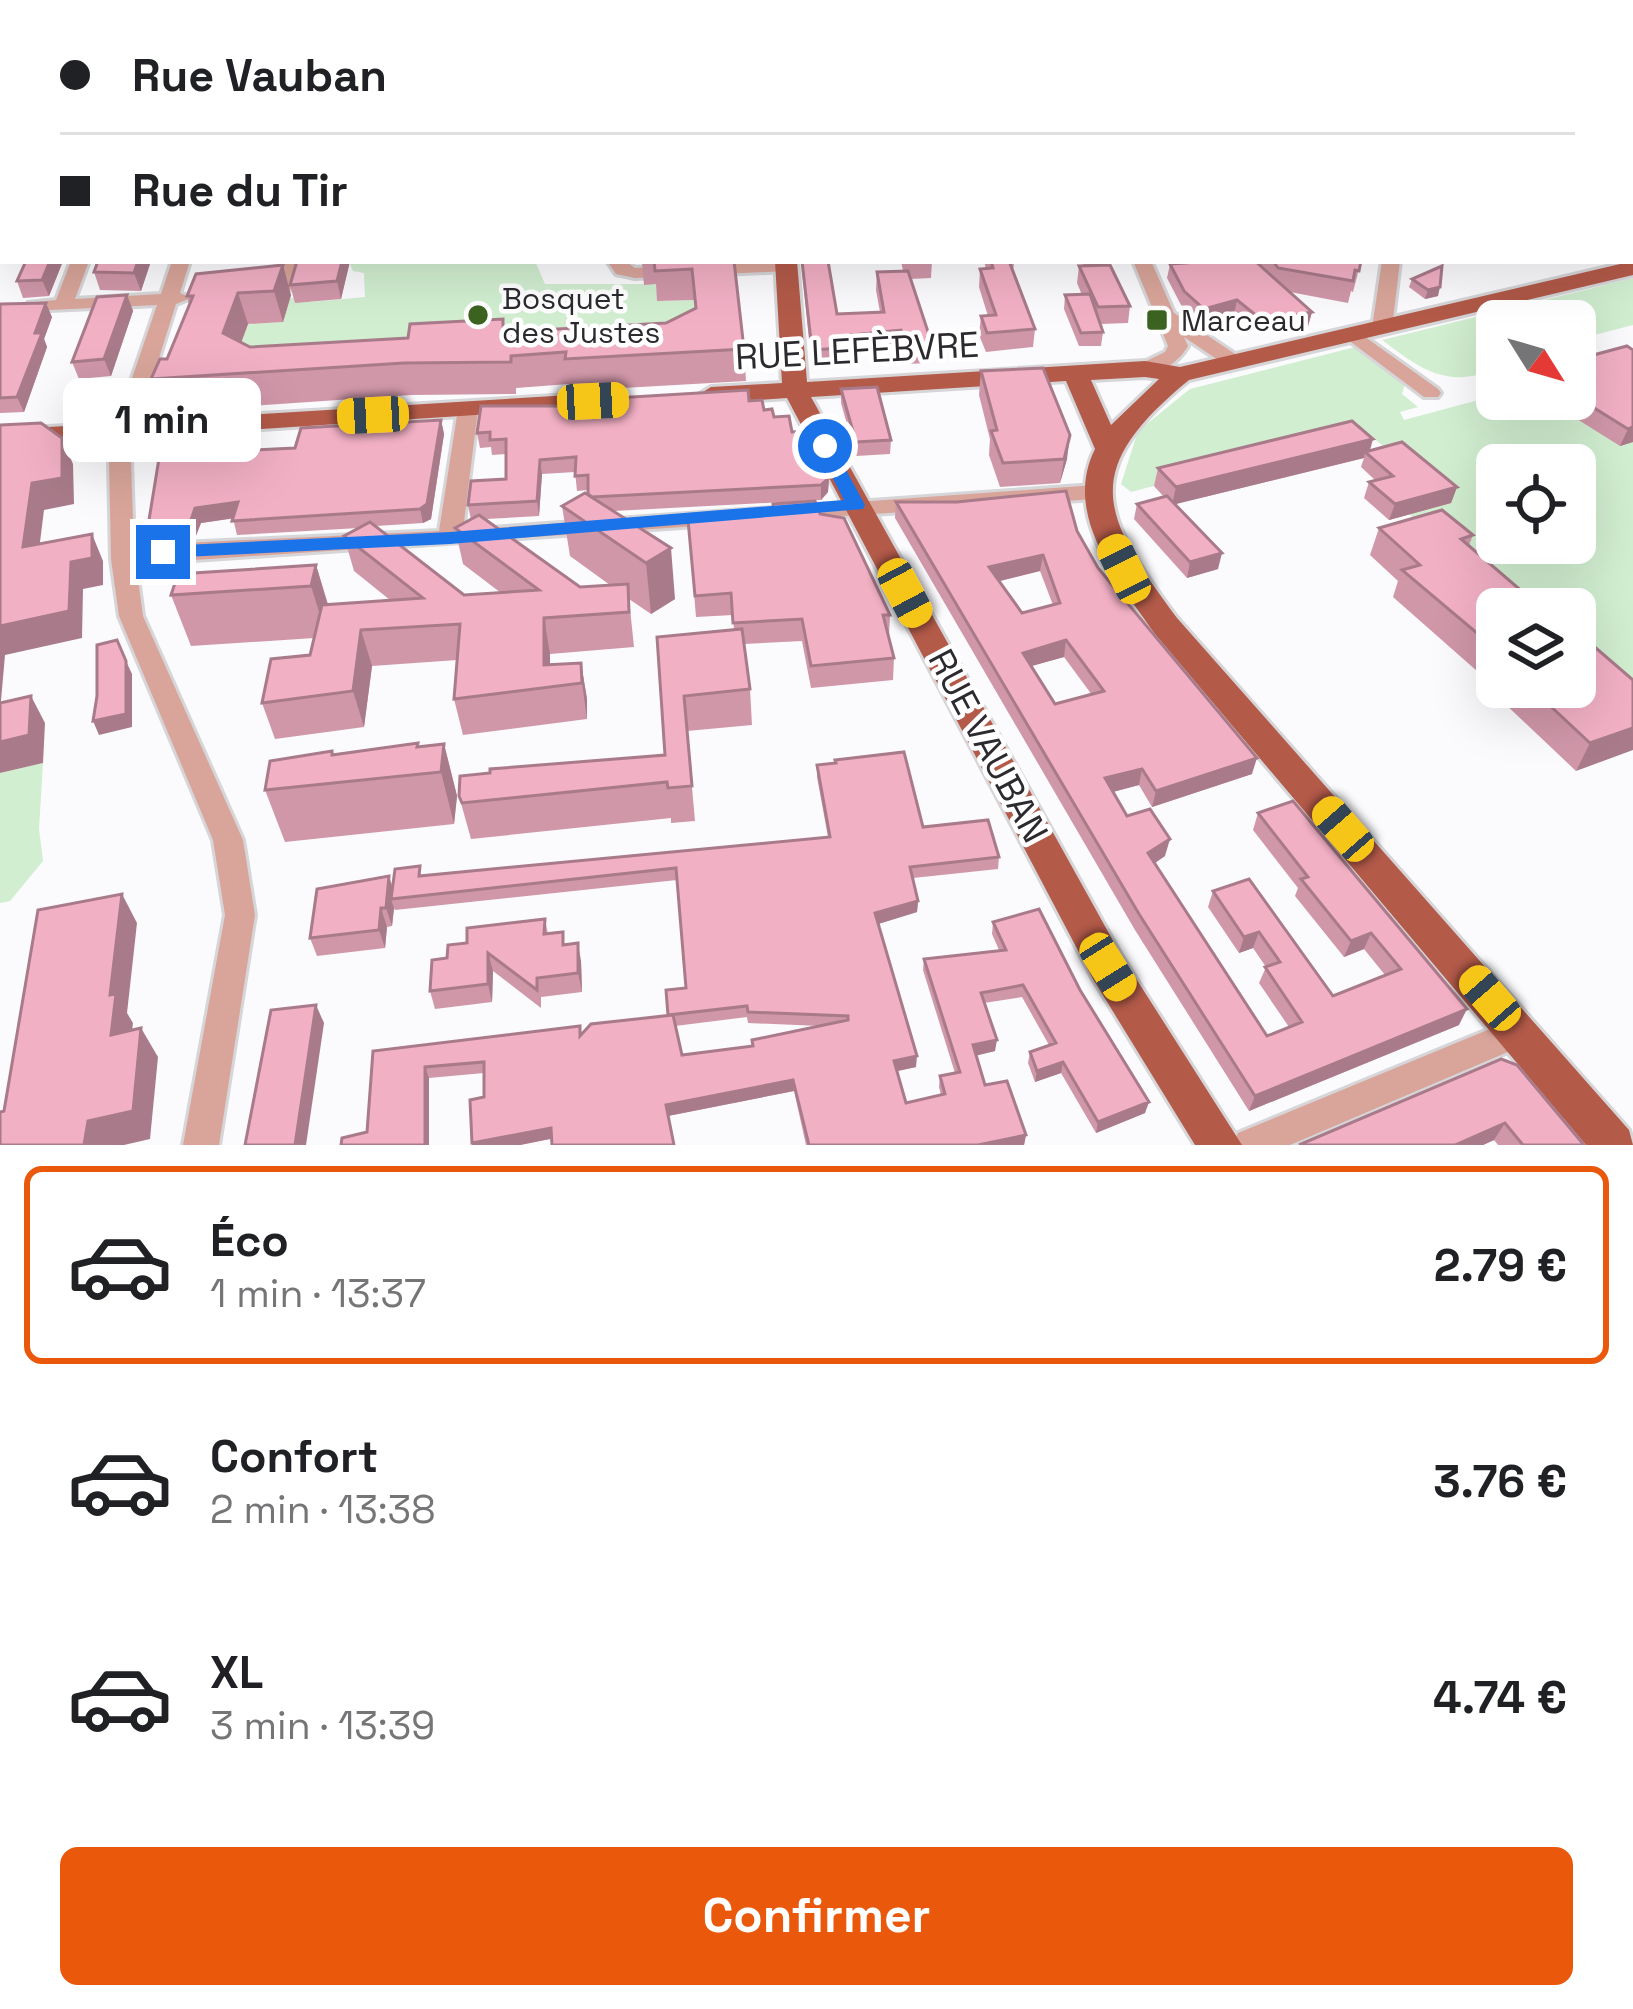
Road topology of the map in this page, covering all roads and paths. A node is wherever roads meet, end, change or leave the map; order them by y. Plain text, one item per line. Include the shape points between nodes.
1 (79, 264) edge
2 (180, 264) edge
3 (293, 264) edge
4 (618, 264) edge
5 (771, 264) edge
6 (786, 264) edge
7 (1143, 264) edge
8 (1391, 264) edge
9 (1633, 268) edge
10 (242, 290) edge
11 (198, 296) edge
12 (169, 299) junction
13 (64, 304) junction
14 (25, 308) edge
15 (1169, 319) junction
16 (1382, 328) junction
17 (1354, 335) junction
18 (1231, 360) junction
19 (1145, 369) junction
20 (1076, 374) junction
21 (1180, 375) junction
22 (795, 390) junction
23 (1431, 393) dead end
24 (694, 396) edge
25 (635, 399) edge
26 (467, 409) junction
27 (124, 431) junction
28 (0, 438) edge
29 (1106, 445) junction
30 (1095, 492) junction
31 (856, 505) junction
32 (450, 538) junction
33 (123, 559) junction
34 (1519, 1032) junction
35 (201, 1145) edge
36 (1220, 1145) edge
37 (1250, 1145) edge
38 (1614, 1145) edge

1 - 13 street
2 - 12 street
3 - 10 street via 286,285
4 - 5 street via 634,273
6 - 22 main road, RUE VAUBAN
7 - 15 street
8 - 16 street
9 - 16 main road, RUE LEFÈBVRE
11 - 12 street
12 - 13 street
12 - 27 street
13 - 14 street
15 - 18 street
15 - 19 street via 1178,346
16 - 17 main road, RUE LEFÈBVRE
17 - 18 main road, RUE LEFÈBVRE
17 - 23 street
18 - 21 main road, RUE LEFÈBVRE
19 - 20 main road, RUE LEFÈBVRE
19 - 21 main road, RUE LEFÈBVRE
20 - 22 main road, RUE LEFÈBVRE
20 - 29 main road
21 - 29 main road
22 - 24 main road, RUE LEFÈBVRE
22 - 31 main road, RUE VAUBAN
25 - 26 main road
26 - 27 main road
26 - 32 street
27 - 28 main road
27 - 33 street
29 - 30 main road
30 - 31 street
30 - 34 main road via 1124,569 1166,626
31 - 32 street
31 - 36 main road, RUE VAUBAN via 1108,967
32 - 33 street
33 - 35 street via 131,616 228,840 240,915
34 - 37 street
34 - 38 main road

